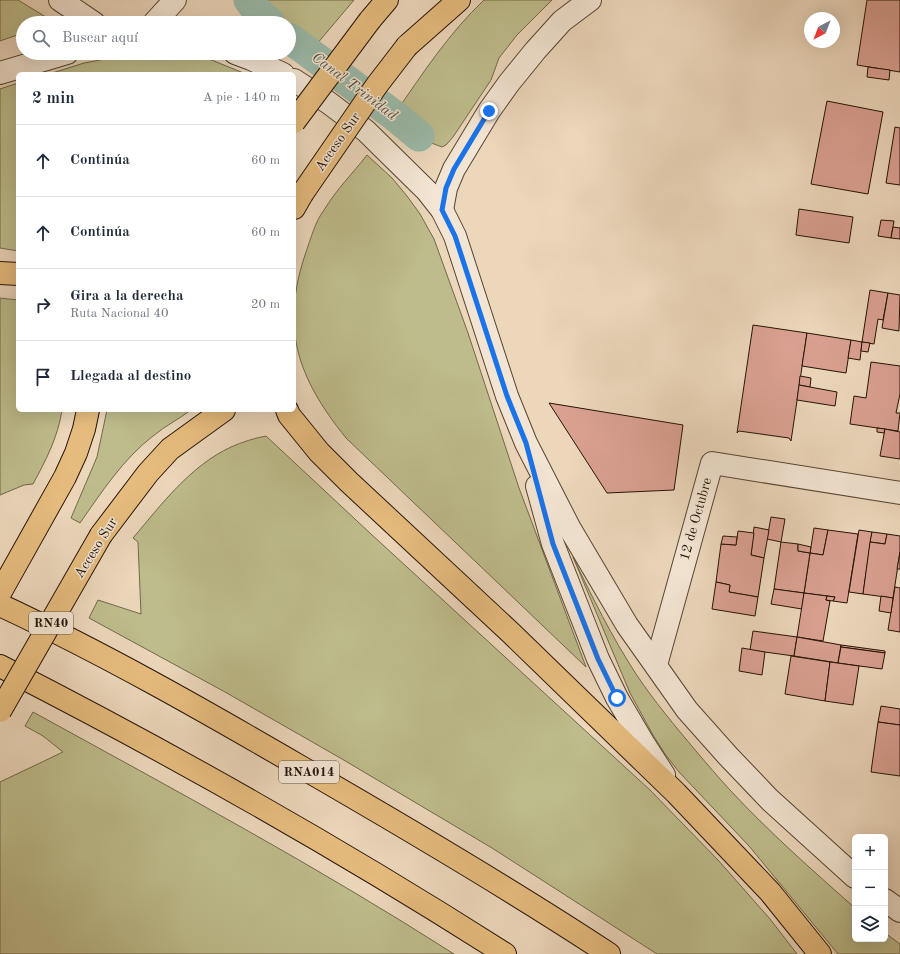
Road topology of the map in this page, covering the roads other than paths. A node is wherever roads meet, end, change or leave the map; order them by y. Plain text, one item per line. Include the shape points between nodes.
1 (60, 0) edge
2 (175, 0) edge
3 (388, 0) edge
4 (441, 0) edge
5 (459, 0) edge
6 (590, 0) edge
7 (84, 16) edge
8 (160, 16) edge
9 (407, 46) junction
10 (44, 60) edge
11 (253, 60) edge
12 (279, 72) edge
13 (0, 73) edge
14 (296, 81) edge
15 (296, 119) edge
16 (298, 201) edge
17 (442, 210) junction
18 (0, 273) edge
19 (16, 274) edge
20 (88, 412) edge
21 (221, 412) edge
22 (288, 412) edge
23 (526, 443) junction
24 (900, 493) edge
25 (0, 593) edge
26 (0, 605) edge
27 (656, 665) junction
28 (0, 666) edge
29 (0, 711) edge
30 (676, 793) junction
31 (852, 874) edge
32 (888, 902) edge
33 (900, 911) edge
34 (505, 954) edge
35 (609, 954) edge
36 (820, 954) edge

1 - 7 street
2 - 8 street
3 - 15 highway, bridge via 370,20
4 - 9 highway, Acceso Sur
5 - 9 highway
6 - 17 street via 562,21 531,56 489,111 454,169 446,188
9 - 16 highway, Acceso Sur, bridge via 377,85
10 - 13 street
11 - 12 street
14 - 17 street via 366,131 427,191
17 - 23 street via 455,236 507,396
18 - 19 highway
20 - 25 highway via 76,453 50,506
21 - 29 highway, Acceso Sur / RN40, bridge via 170,449 148,473 101,535
22 - 30 highway via 319,452 349,482
23 - 27 street via 569,527 627,625
23 - 30 street via 553,544 598,659 617,698
24 - 27 street, 12 de Octubre via 712,463
26 - 35 highway, RNA014 via 221,721 442,850
27 - 31 street via 687,710 728,756 770,800
28 - 34 highway via 220,784 343,854
30 - 36 highway via 770,892
32 - 33 street

